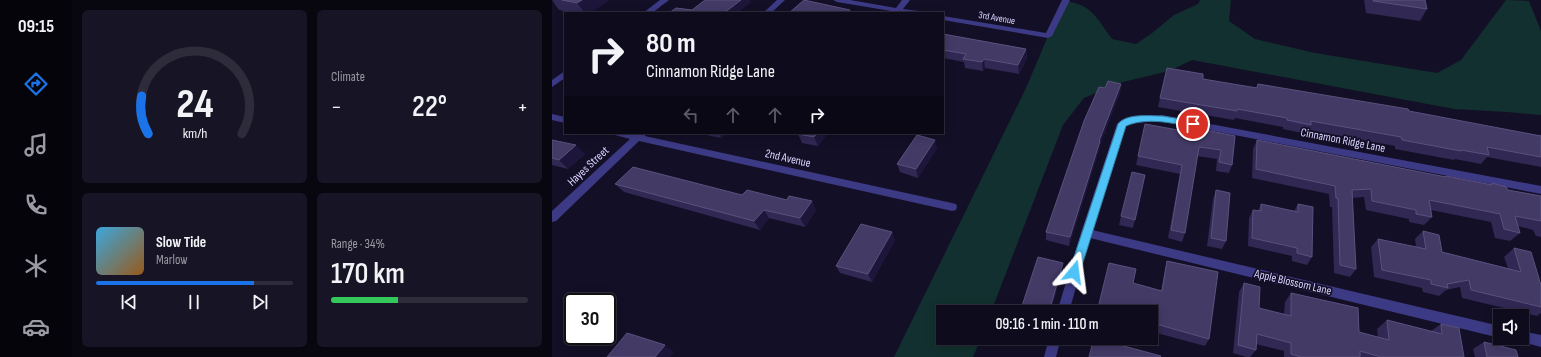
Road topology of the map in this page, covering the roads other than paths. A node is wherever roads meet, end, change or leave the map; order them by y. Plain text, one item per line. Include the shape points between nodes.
1 (665, 0) edge
2 (781, 0) edge
3 (837, 0) edge
4 (906, 0) edge
5 (1066, 0) edge
6 (898, 10) junction
7 (648, 12) edge
8 (768, 12) edge
9 (910, 12) edge
10 (944, 18) edge
11 (564, 75) edge
12 (552, 84) edge
13 (552, 117) edge
14 (564, 120) edge
15 (629, 134) edge
16 (640, 135) edge
17 (1541, 190) edge
18 (952, 208) dead end
19 (552, 218) edge
20 (1086, 233) junction
21 (1065, 305) edge
22 (1493, 330) edge
23 (1529, 339) edge
24 (1541, 342) edge
25 (1053, 345) edge
26 (1050, 357) edge

1 - 7 street
2 - 8 street
3 - 6 street
4 - 6 street
5 - 10 street, 3rd Avenue via 1048,36
6 - 9 street
11 - 12 street
13 - 14 street
15 - 16 street, 2nd Avenue
16 - 18 street, 2nd Avenue
16 - 19 street, Hayes Street
17 - 20 street, Cinnamon Ridge Lane via 1162,118 1140,119 1122,124
20 - 21 street
20 - 22 street, Apple Blossom Lane
23 - 24 street
25 - 26 street

